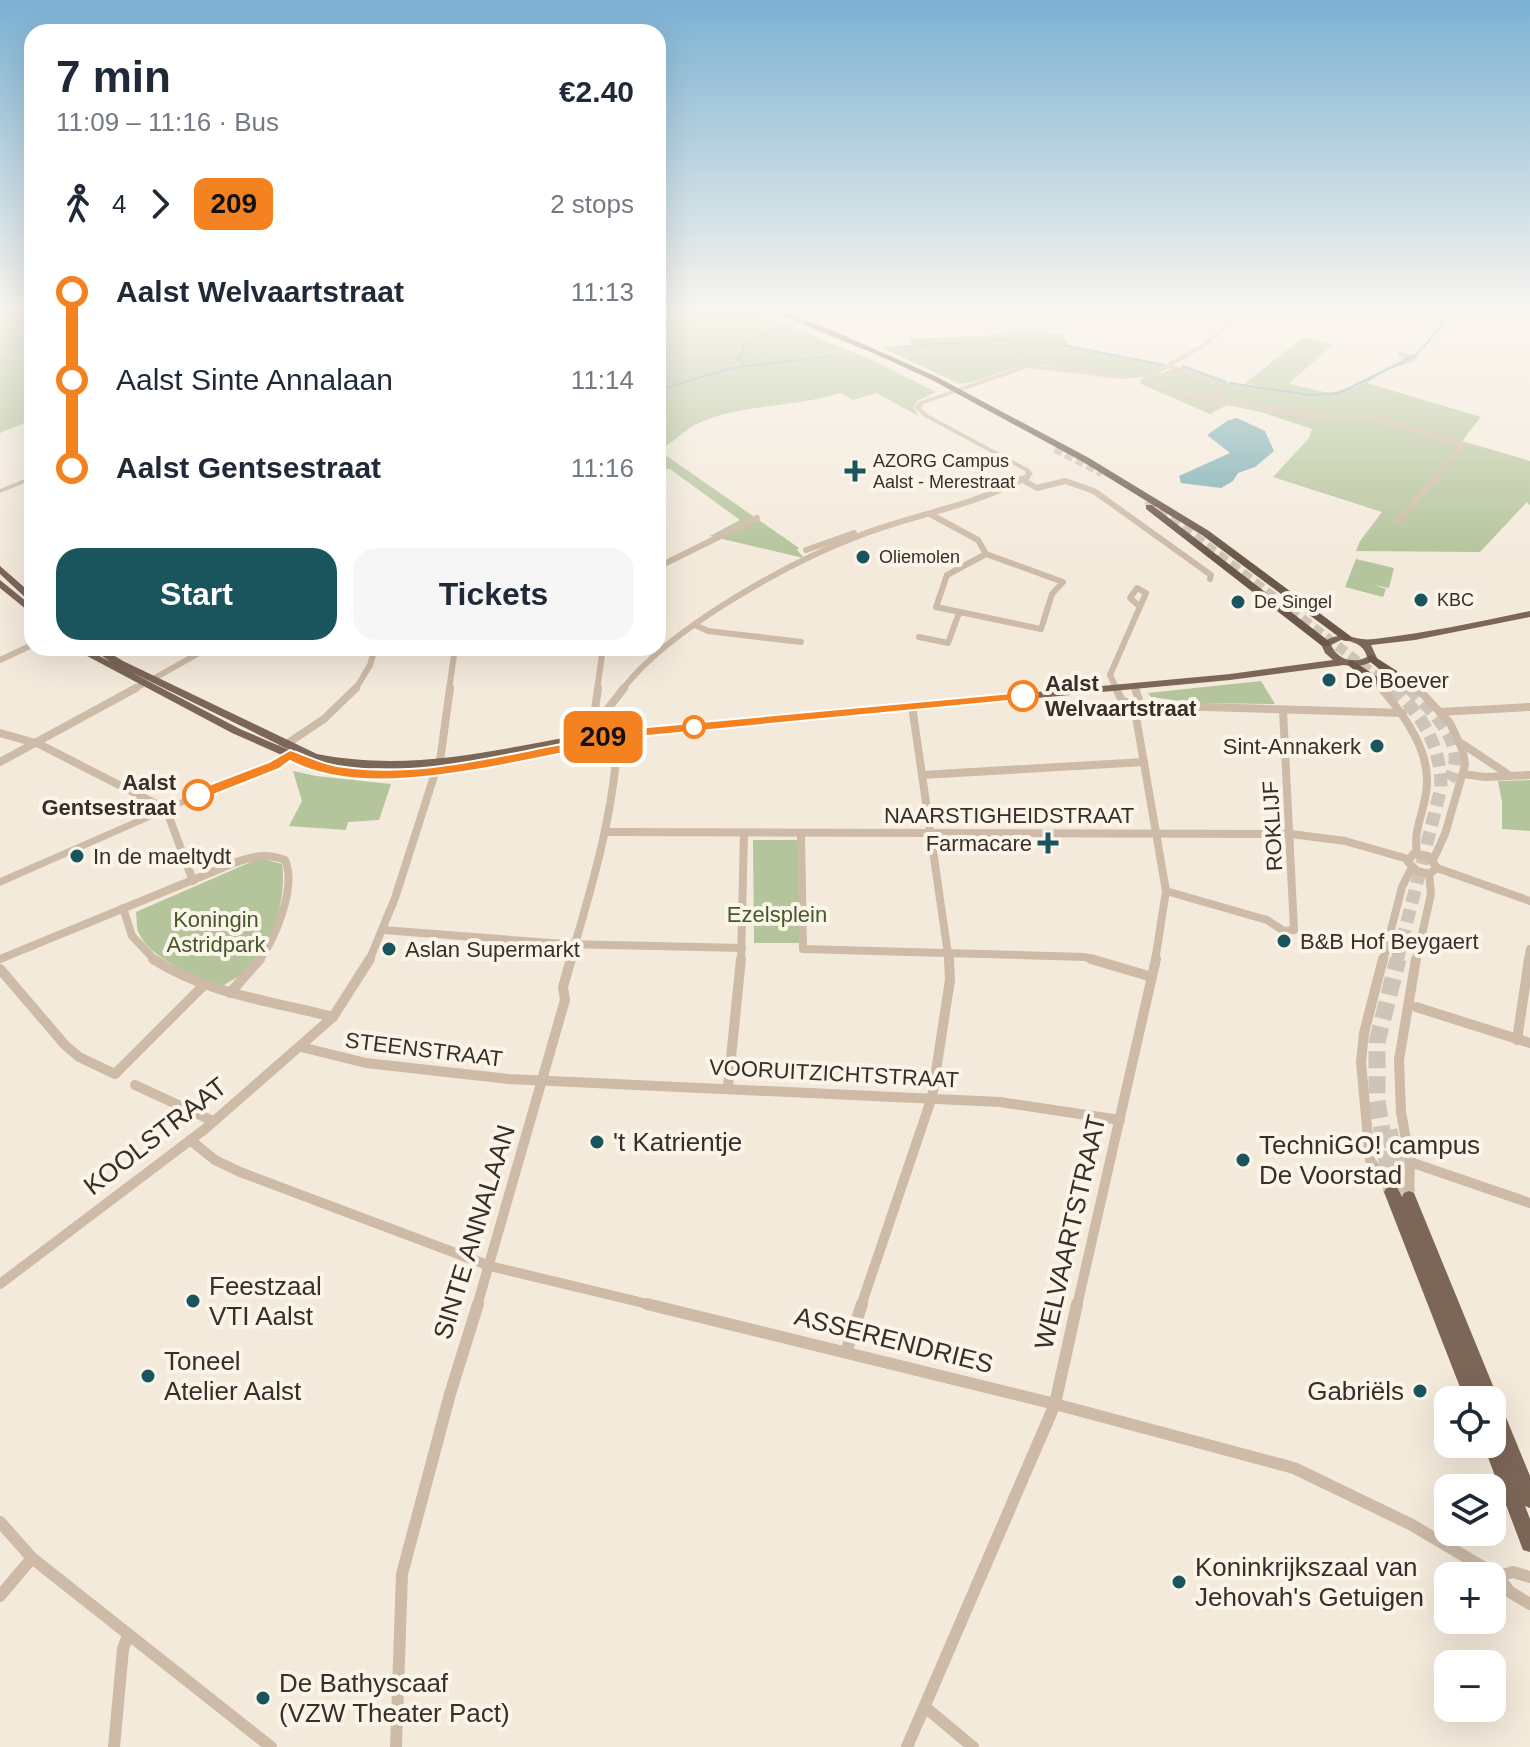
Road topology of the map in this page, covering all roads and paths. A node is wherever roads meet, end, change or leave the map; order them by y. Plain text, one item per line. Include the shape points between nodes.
1 (956, 393) edge
2 (958, 393) edge
3 (958, 393) edge
4 (1178, 393) edge
5 (1219, 393) edge
6 (1219, 398) junction
7 (1216, 408) dead end
8 (1023, 479) junction
9 (24, 481) edge
10 (0, 491) edge
11 (930, 514) junction
12 (757, 518) dead end
13 (1397, 523) dead end
14 (986, 554) junction
15 (815, 557) junction
16 (666, 563) edge
17 (0, 569) edge
18 (1210, 579) dead end
19 (0, 583) edge
20 (24, 592) edge
21 (24, 604) edge
22 (1139, 606) dead end
23 (959, 613) junction
24 (1530, 614) edge
25 (695, 625) junction
26 (1472, 626) junction
27 (919, 637) dead end
28 (1347, 638) junction
29 (801, 642) dead end
30 (1364, 643) junction
31 (666, 646) edge
32 (1326, 647) junction
33 (24, 649) edge
34 (94, 656) edge
35 (107, 656) edge
36 (194, 656) edge
37 (373, 656) edge
38 (454, 656) edge
39 (602, 656) edge
40 (653, 656) edge
41 (1372, 656) junction
42 (0, 660) edge
43 (1348, 662) junction
44 (1299, 666) junction
45 (1393, 674) joint
46 (1375, 681) joint
47 (148, 682) junction
48 (1134, 686) junction
49 (1114, 687) junction
50 (596, 704) junction
51 (613, 704) junction
52 (1139, 705) junction
53 (912, 706) junction
54 (1530, 707) edge
55 (1283, 710) junction
56 (1440, 712) junction
57 (1403, 713) junction
58 (0, 733) edge
59 (618, 735) junction
60 (596, 739) junction
61 (1458, 741) junction
62 (35, 743) junction
63 (289, 749) junction
64 (0, 762) edge
65 (1144, 762) junction
66 (438, 766) junction
67 (1463, 774) junction
68 (922, 775) junction
69 (1509, 775) junction
70 (1530, 775) edge
71 (166, 809) junction
72 (607, 832) junction
73 (744, 833) junction
74 (801, 833) junction
75 (930, 833) junction
76 (1157, 834) junction
77 (1291, 834) junction
78 (1417, 853) junction
79 (1410, 863) junction
80 (1433, 867) junction
81 (193, 881) junction
82 (0, 882) edge
83 (1166, 891) junction
84 (1530, 901) edge
85 (123, 908) junction
86 (383, 930) junction
87 (576, 943) junction
88 (742, 948) junction
89 (1530, 949) edge
90 (949, 954) junction
91 (0, 959) edge
92 (0, 969) edge
93 (1152, 977) junction
94 (204, 985) junction
95 (230, 993) junction
96 (1416, 1007) dead end
97 (333, 1017) junction
98 (1517, 1040) junction
99 (1530, 1043) edge
100 (301, 1047) junction
101 (544, 1080) junction
102 (135, 1085) dead end
103 (728, 1087) junction
104 (932, 1097) junction
105 (1120, 1120) junction
106 (213, 1121) junction
107 (190, 1140) junction
108 (1410, 1162) junction
109 (1392, 1192) joint
110 (1409, 1198) joint
111 (1530, 1203) edge
112 (490, 1266) junction
113 (0, 1284) edge
114 (846, 1352) junction
115 (1468, 1386) edge
116 (1485, 1386) edge
117 (1055, 1404) junction
118 (1506, 1439) edge
119 (1497, 1458) edge
120 (1530, 1499) edge
121 (0, 1522) edge
122 (1530, 1543) edge
123 (32, 1558) junction
124 (1474, 1562) edge
125 (1506, 1574) edge
126 (1530, 1577) edge
127 (1506, 1587) edge
128 (0, 1596) edge
129 (1530, 1604) edge
130 (128, 1635) junction
131 (925, 1707) junction
132 (114, 1747) edge
133 (271, 1747) edge
134 (396, 1747) edge
135 (907, 1747) edge
136 (973, 1747) edge

1 - 8 street via 929,407 928,413 1027,470 1030,474
2 - 32 highway via 1163,517
3 - 28 highway via 1092,461 1229,549
4 - 6 street
5 - 6 street
6 - 7 street
6 - 13 street via 1303,415 1367,416 1464,444
8 - 11 street
8 - 15 street via 806,550
8 - 18 street via 1037,488 1065,481 1094,491 1162,537
9 - 10 street
11 - 14 street via 978,540
11 - 15 street via 858,536
12 - 16 street
14 - 23 street via 947,575 935,605
14 - 23 street via 1063,582 1052,594 1041,629
15 - 25 street
17 - 20 main road
19 - 21 main road
22 - 49 street via 1110,675
23 - 27 street via 948,643
24 - 26 main road
25 - 29 street
25 - 31 street
26 - 30 main road
26 - 41 main road via 1381,649
28 - 30 main road
28 - 32 main road via 1330,639
30 - 41 main road
32 - 43 main road
32 - 44 main road
33 - 42 street
34 - 47 main road
35 - 47 main road
36 - 47 street
37 - 63 street via 347,700
38 - 66 street, KOOLSTRAAT
39 - 50 street
40 - 51 street
41 - 43 main road via 1365,663
41 - 45 highway
43 - 44 main road
43 - 46 highway
44 - 48 main road
45 - 56 street via 1411,683
46 - 57 street
47 - 62 street
47 - 63 main road
48 - 49 main road
48 - 52 street, WELVAARTSTRAAT
49 - 52 street via 1122,701
49 - 53 main road
50 - 51 street
50 - 60 street
51 - 60 street
52 - 55 street
52 - 65 street, WELVAARTSTRAAT via 1135,711
53 - 59 main road
53 - 68 street
54 - 56 street
55 - 57 street
55 - 77 street, ROKLIJF
56 - 61 street
57 - 78 street via 1420,744 1426,781 1414,837
58 - 62 street
59 - 60 main road
59 - 72 street, SINTE ANNALAAN
60 - 66 main road
61 - 67 street
61 - 69 street
62 - 64 street
62 - 71 street
63 - 66 main road via 322,768 349,772 395,775
63 - 71 street via 274,766
65 - 68 street
65 - 76 street, WELVAARTSTRAAT
66 - 86 street, KOOLSTRAAT
67 - 69 street
67 - 80 street
68 - 75 street
69 - 70 street
71 - 81 street
71 - 82 street
72 - 73 street, NAARSTIGHEIDSTRAAT
72 - 87 street, SINTE ANNALAAN
73 - 74 street, NAARSTIGHEIDSTRAAT
73 - 88 street
74 - 75 street, NAARSTIGHEIDSTRAAT
74 - 90 street via 803,949
75 - 76 street, NAARSTIGHEIDSTRAAT
75 - 90 street
76 - 77 street, NAARSTIGHEIDSTRAAT
76 - 83 street, WELVAARTSTRAAT
77 - 79 street, NAARSTIGHEIDSTRAAT via 1345,841
77 - 83 street, ROKLIJF via 1294,930
78 - 79 street
78 - 80 street
79 - 80 street, NAARSTIGHEIDSTRAAT
79 - 109 street via 1364,1033 1361,1062 1370,1160
80 - 84 street
80 - 108 street via 1399,1060
81 - 85 street
81 - 95 street via 257,854 272,854 288,867 286,902 276,934
83 - 93 street, WELVAARTSTRAAT
85 - 91 street
85 - 94 street via 125,922 143,951
86 - 87 street
86 - 97 street, KOOLSTRAAT via 350,996
87 - 88 street
87 - 101 street, SINTE ANNALAAN
88 - 103 street
89 - 98 street
90 - 93 street via 1085,957
90 - 104 street via 950,980
92 - 94 street via 65,1045 115,1074
93 - 105 street, WELVAARTSTRAAT
94 - 95 street
95 - 97 street
96 - 98 street
97 - 100 street, KOOLSTRAAT
98 - 99 street
100 - 101 street, STEENSTRAAT via 366,1063
100 - 106 street, KOOLSTRAAT
101 - 103 street, VOORUITZICHTSTRAAT
101 - 112 street, SINTE ANNALAAN
102 - 106 street
103 - 104 street, VOORUITZICHTSTRAAT
104 - 105 street, VOORUITZICHTSTRAAT
104 - 114 street
105 - 117 street, WELVAARTSTRAAT
106 - 107 street, KOOLSTRAAT
107 - 112 street, ASSERENDRIES via 240,1172
107 - 113 street, KOOLSTRAAT
108 - 110 street
108 - 111 street
109 - 115 main road
110 - 116 main road
112 - 114 street, ASSERENDRIES
112 - 134 street, SINTE ANNALAAN via 402,1574
114 - 117 street, ASSERENDRIES
117 - 124 street, ASSERENDRIES via 1294,1468
117 - 131 street, WELVAARTSTRAAT
118 - 120 main road
119 - 122 main road
121 - 123 street
123 - 128 street
123 - 130 street
125 - 126 street, ASSERENDRIES
127 - 129 street, ASSERENDRIES
130 - 132 street
130 - 133 street
131 - 135 street, WELVAARTSTRAAT
131 - 136 street

